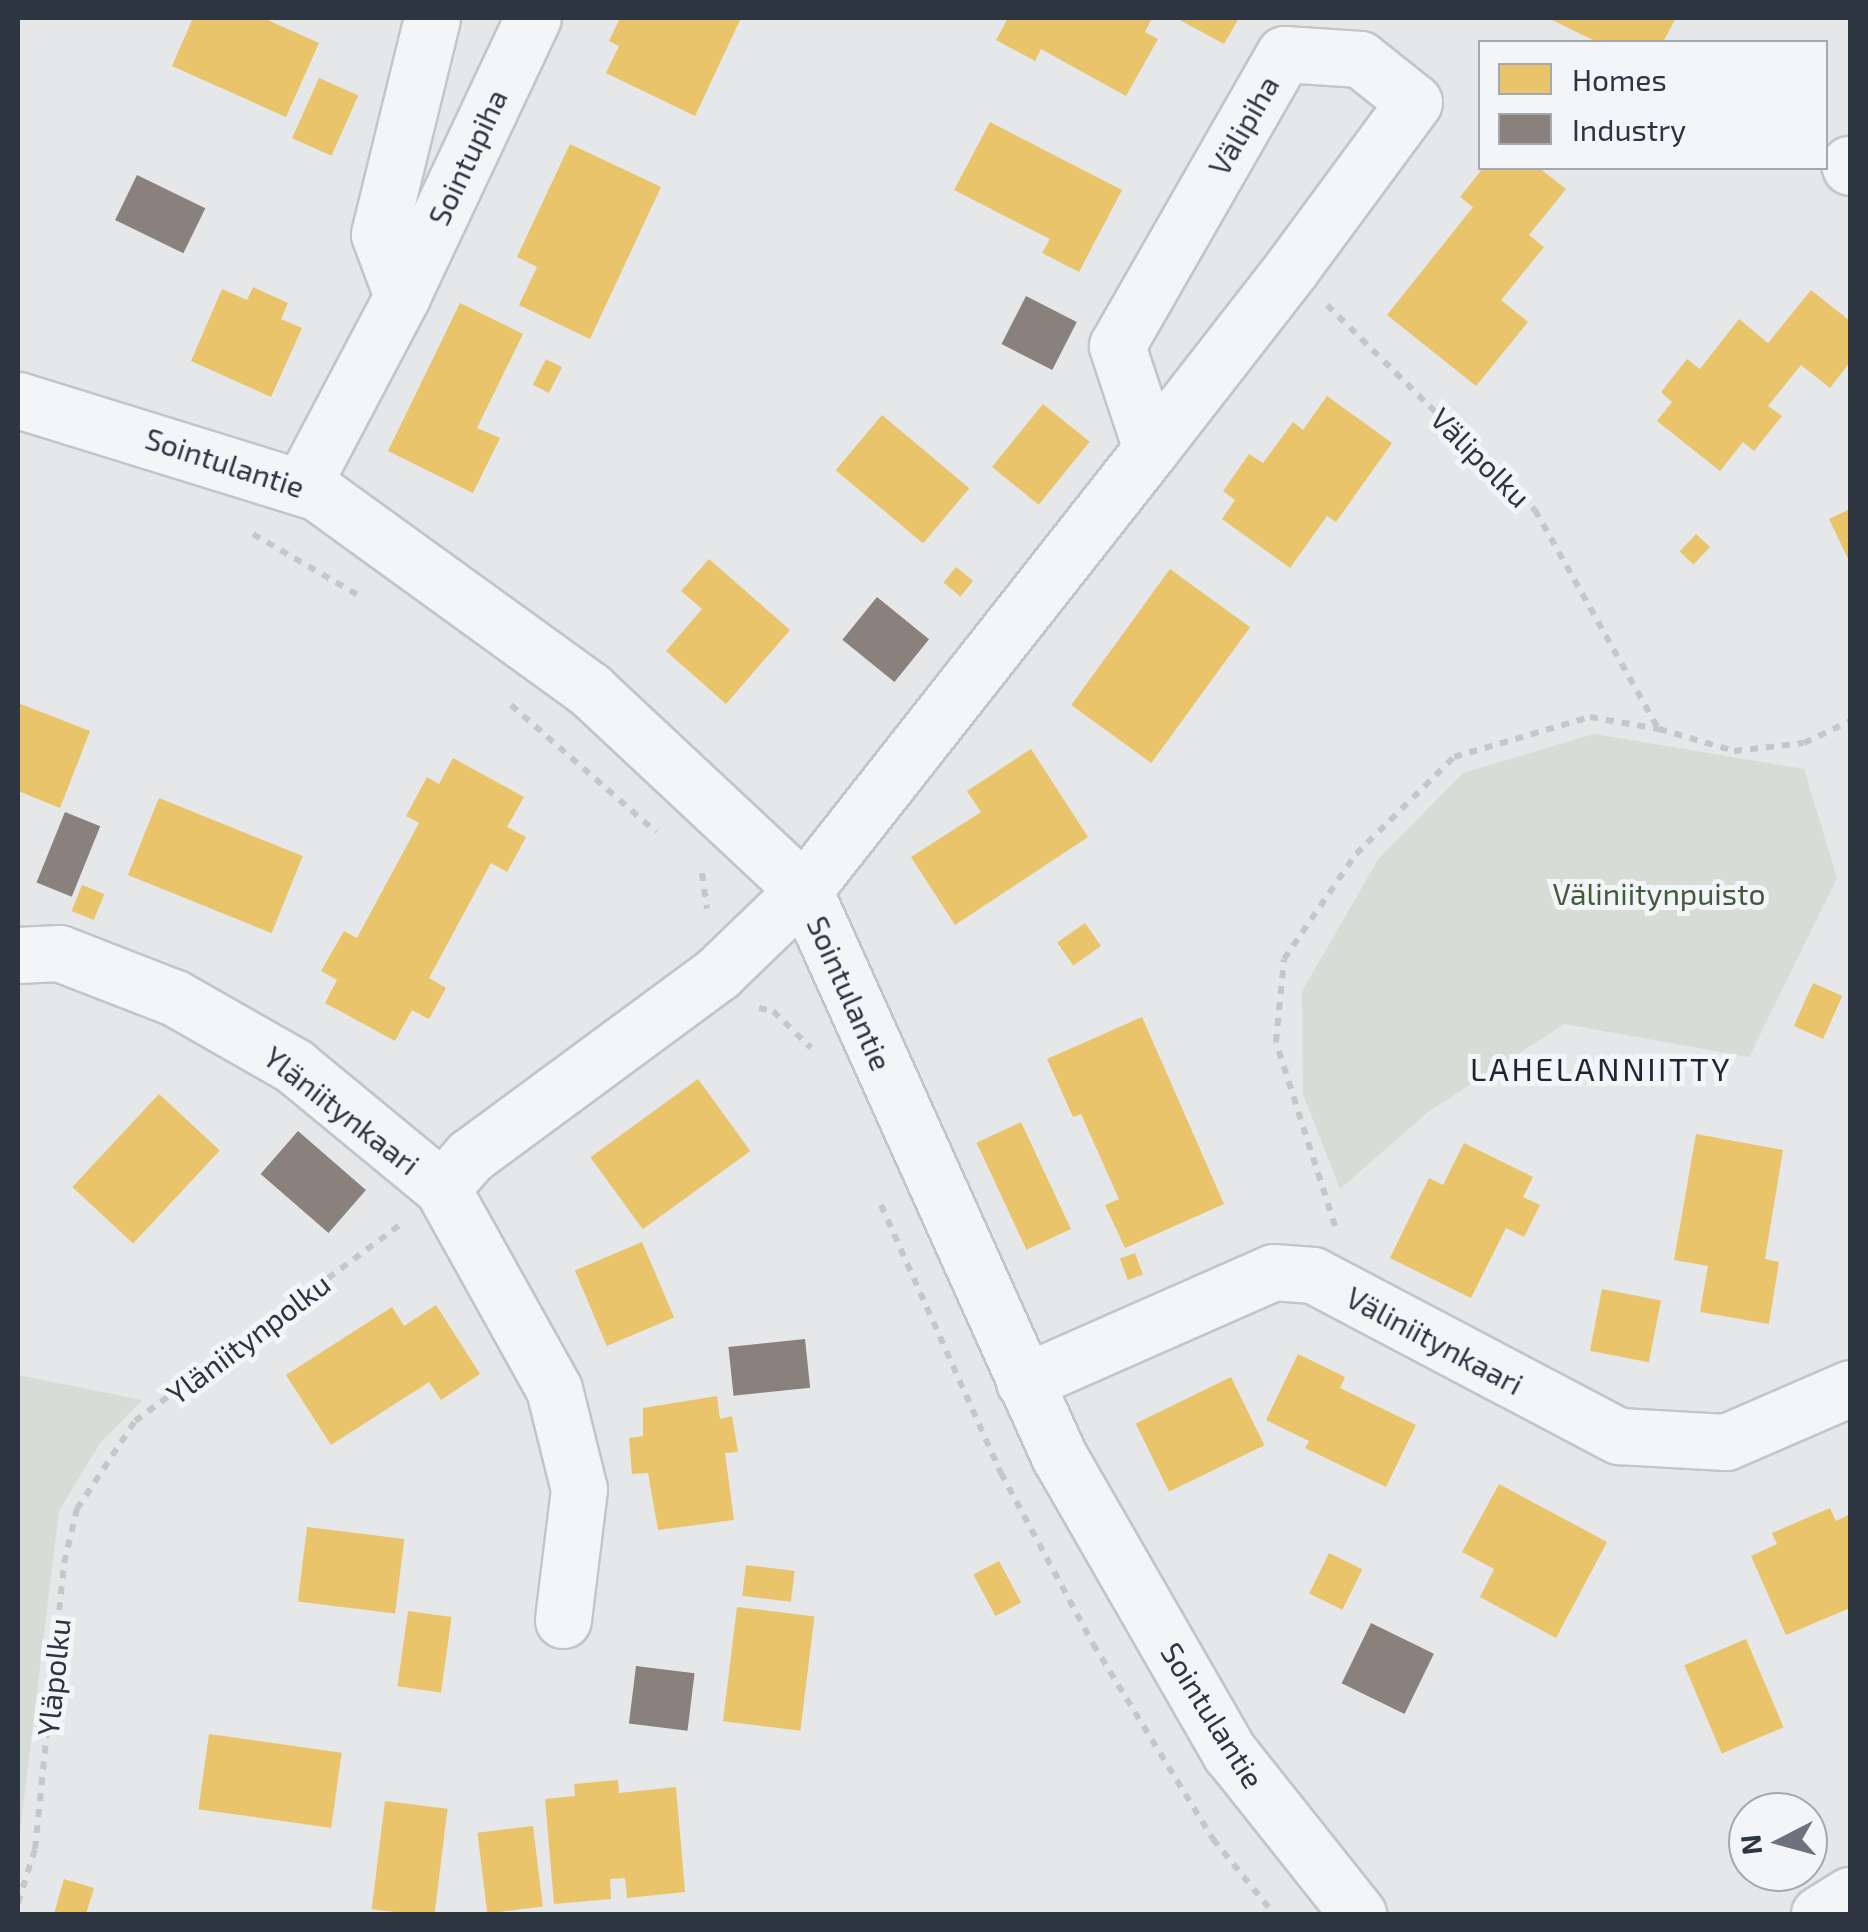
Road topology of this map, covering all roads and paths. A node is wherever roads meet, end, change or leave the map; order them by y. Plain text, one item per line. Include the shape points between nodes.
1 (432, 18) edge
2 (532, 18) edge
3 (1290, 268) junction
4 (402, 296) junction
5 (18, 400) edge
6 (1151, 448) junction
7 (302, 486) junction
8 (235, 527) dead end
9 (368, 601) dead end
10 (501, 696) dead end
11 (1850, 721) edge
12 (1659, 729) junction
13 (662, 837) dead end
14 (691, 863) dead end
15 (804, 890) junction
16 (18, 955) edge
17 (718, 973) junction
18 (817, 1061) dead end
19 (873, 1186) dead end
20 (442, 1188) junction
21 (1358, 1300) junction
22 (1024, 1382) junction
23 (1850, 1388) edge
24 (77, 1509) joint
25 (563, 1620) dead end
26 (1850, 1894) edge
27 (18, 1903) edge
28 (1274, 1914) edge
29 (1358, 1914) edge
30 (1819, 1914) edge

1 - 4 street, Sointupiha via 379,234
2 - 4 street, Sointupiha
3 - 6 street, Välipiha
3 - 6 street, Välipiha via 1414,102 1360,59 1284,54 1116,346
3 - 12 path, Välipolku via 1535,510
4 - 7 street, Sointupiha
5 - 7 street, Sointulantie
6 - 15 street, Välipiha
7 - 15 street, Sointulantie via 590,690
8 - 9 path
10 - 13 path
11 - 12 path via 1804,743 1734,751
12 - 21 path via 1590,717 1454,757 1356,854 1284,960 1276,1042
14 - 17 path via 706,876 708,904 698,942
15 - 17 street, Yläniitynkaari
15 - 22 street, Sointulantie
16 - 20 street, Yläniitynkaari via 59,952 175,998 294,1066
17 - 18 path via 739,1003 773,1012 809,1043
17 - 20 street, Yläniitynkaari via 470,1156
19 - 28 path via 1001,1474 1093,1644 1214,1839
20 - 24 path, Yläniitynpolku via 136,1421
20 - 25 street, Yläniitynkaari via 554,1389 579,1489
21 - 22 street, Väliniitynkaari via 1313,1275 1273,1272
21 - 23 street, Väliniitynkaari via 1619,1436 1726,1442
22 - 29 street, Sointulantie via 1059,1456 1230,1753
24 - 27 path, Yläpolku via 64,1563 36,1849
26 - 30 street

